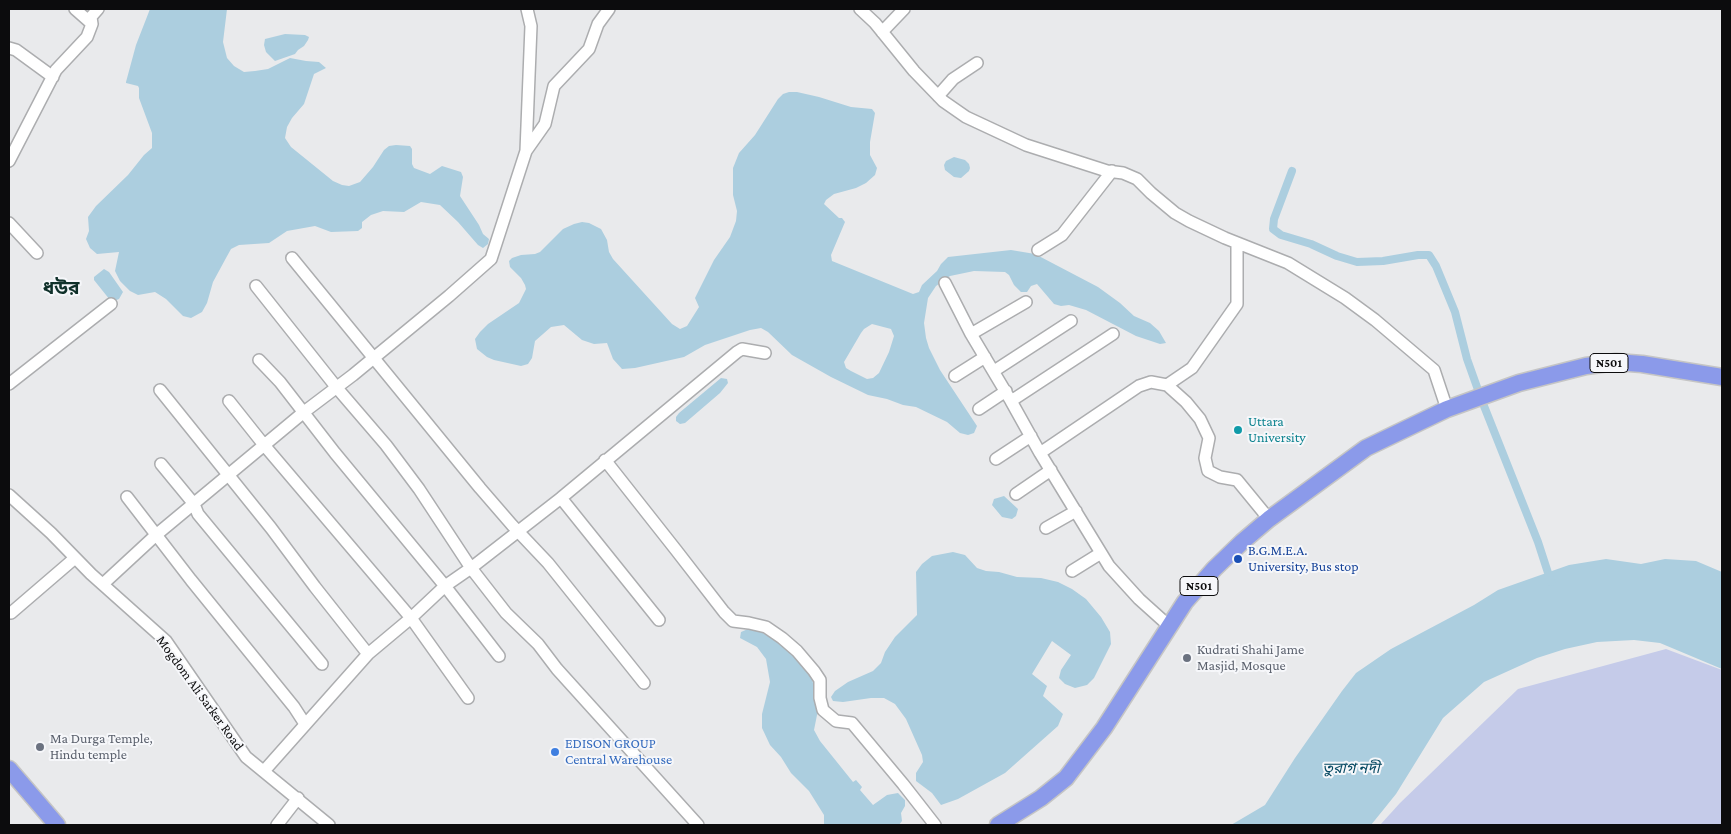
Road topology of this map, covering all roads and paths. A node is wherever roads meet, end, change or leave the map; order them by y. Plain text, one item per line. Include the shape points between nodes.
1 (75, 9) edge
2 (98, 9) edge
3 (527, 9) edge
4 (609, 9) edge
5 (860, 9) edge
6 (904, 9) edge
7 (92, 24) junction
8 (882, 32) junction
9 (9, 48) edge
10 (977, 63) dead end
11 (53, 77) junction
12 (938, 96) junction
13 (526, 151) junction
14 (9, 161) edge
15 (1112, 171) junction
16 (9, 224) edge
17 (1237, 243) junction
18 (1038, 250) dead end
19 (37, 253) dead end
20 (292, 258) dead end
21 (945, 283) dead end
22 (256, 286) dead end
23 (1026, 302) dead end
24 (111, 304) dead end
25 (1071, 321) dead end
26 (971, 334) junction
27 (1113, 334) dead end
28 (766, 353) dead end
29 (985, 357) junction
30 (374, 358) junction
31 (259, 360) dead end
32 (994, 371) junction
33 (955, 376) dead end
34 (1722, 377) edge
35 (9, 384) edge
36 (1167, 385) junction
37 (337, 388) junction
38 (160, 390) dead end
39 (1009, 396) junction
40 (229, 401) dead end
41 (1451, 408) junction
42 (979, 409) dead end
43 (304, 412) junction
44 (1031, 436) junction
45 (264, 446) junction
46 (1040, 454) junction
47 (996, 459) dead end
48 (605, 460) junction
49 (161, 464) dead end
50 (1051, 470) junction
51 (228, 476) junction
52 (1016, 494) dead end
53 (9, 495) edge
54 (127, 497) dead end
55 (561, 498) junction
56 (194, 504) junction
57 (1076, 511) junction
58 (1269, 519) junction
59 (1046, 528) dead end
60 (518, 530) junction
61 (156, 535) junction
62 (1101, 553) junction
63 (75, 558) junction
64 (472, 568) junction
65 (1072, 571) dead end
66 (103, 584) junction
67 (445, 586) junction
68 (9, 612) edge
69 (411, 618) junction
70 (659, 620) dead end
71 (1168, 626) junction
72 (368, 654) junction
73 (498, 656) dead end
74 (322, 664) dead end
75 (644, 683) dead end
76 (468, 698) dead end
77 (305, 724) junction
78 (9, 769) edge
79 (264, 771) junction
80 (298, 798) junction
81 (57, 825) edge
82 (277, 825) edge
83 (329, 825) edge
84 (698, 825) edge
85 (935, 825) edge
86 (998, 825) edge

1 - 7 street
2 - 7 street via 91,16
3 - 13 street via 531,26
4 - 13 street via 598,24 589,49 554,86 545,124
5 - 8 street
6 - 8 street
7 - 11 street via 87,37
8 - 12 street
9 - 11 street
10 - 12 street via 953,79
11 - 14 street
12 - 15 street via 966,117 1009,138
13 - 30 street via 491,259
15 - 17 street via 1137,179 1175,213
15 - 18 street via 1062,235
16 - 19 street
17 - 36 street via 1237,304 1192,368
17 - 41 street via 1288,264 1376,320 1434,370
20 - 30 street
21 - 26 street
22 - 37 street
23 - 26 street
24 - 35 street
25 - 32 street
26 - 29 street
27 - 39 street
28 - 48 street via 742,349 737,352
29 - 32 street
29 - 33 street
30 - 37 street
30 - 60 street
31 - 43 street
32 - 39 street
34 - 41 highway, N501 via 1616,362 1551,374
36 - 46 street via 1150,382 1139,386
36 - 58 street via 1200,419 1209,438 1205,458 1208,471 1237,480
37 - 43 street
37 - 64 street via 414,481
38 - 51 street
39 - 42 street
39 - 44 street
40 - 45 street
41 - 58 highway, N501 via 1366,448
43 - 45 street
43 - 67 street
44 - 46 street
44 - 47 street
45 - 51 street
45 - 69 street
46 - 50 street
48 - 55 street
48 - 85 street via 733,621 766,627 797,651 820,680 823,710 836,721 852,723
49 - 56 street
50 - 52 street
50 - 57 street
51 - 56 street
51 - 72 street
53 - 63 street, Mogdom Ali Sarker Road
54 - 61 street
55 - 60 street
55 - 70 street
56 - 61 street
56 - 74 street via 198,514
57 - 59 street
57 - 62 street
58 - 71 highway, N501 via 1214,569
60 - 64 street
60 - 75 street
61 - 66 street
61 - 77 street
62 - 65 street
62 - 71 street via 1139,600
63 - 66 street, Mogdom Ali Sarker Road
63 - 68 street
64 - 67 street
64 - 84 street via 506,613 538,644
66 - 79 street, Mogdom Ali Sarker Road via 166,641 246,757
67 - 69 street
67 - 73 street
69 - 72 street
69 - 76 street
71 - 86 highway, N501 via 1104,728 1066,778
72 - 77 street
77 - 79 street
78 - 81 highway
79 - 80 street, Mogdom Ali Sarker Road
80 - 82 street
80 - 83 street, Mogdom Ali Sarker Road

